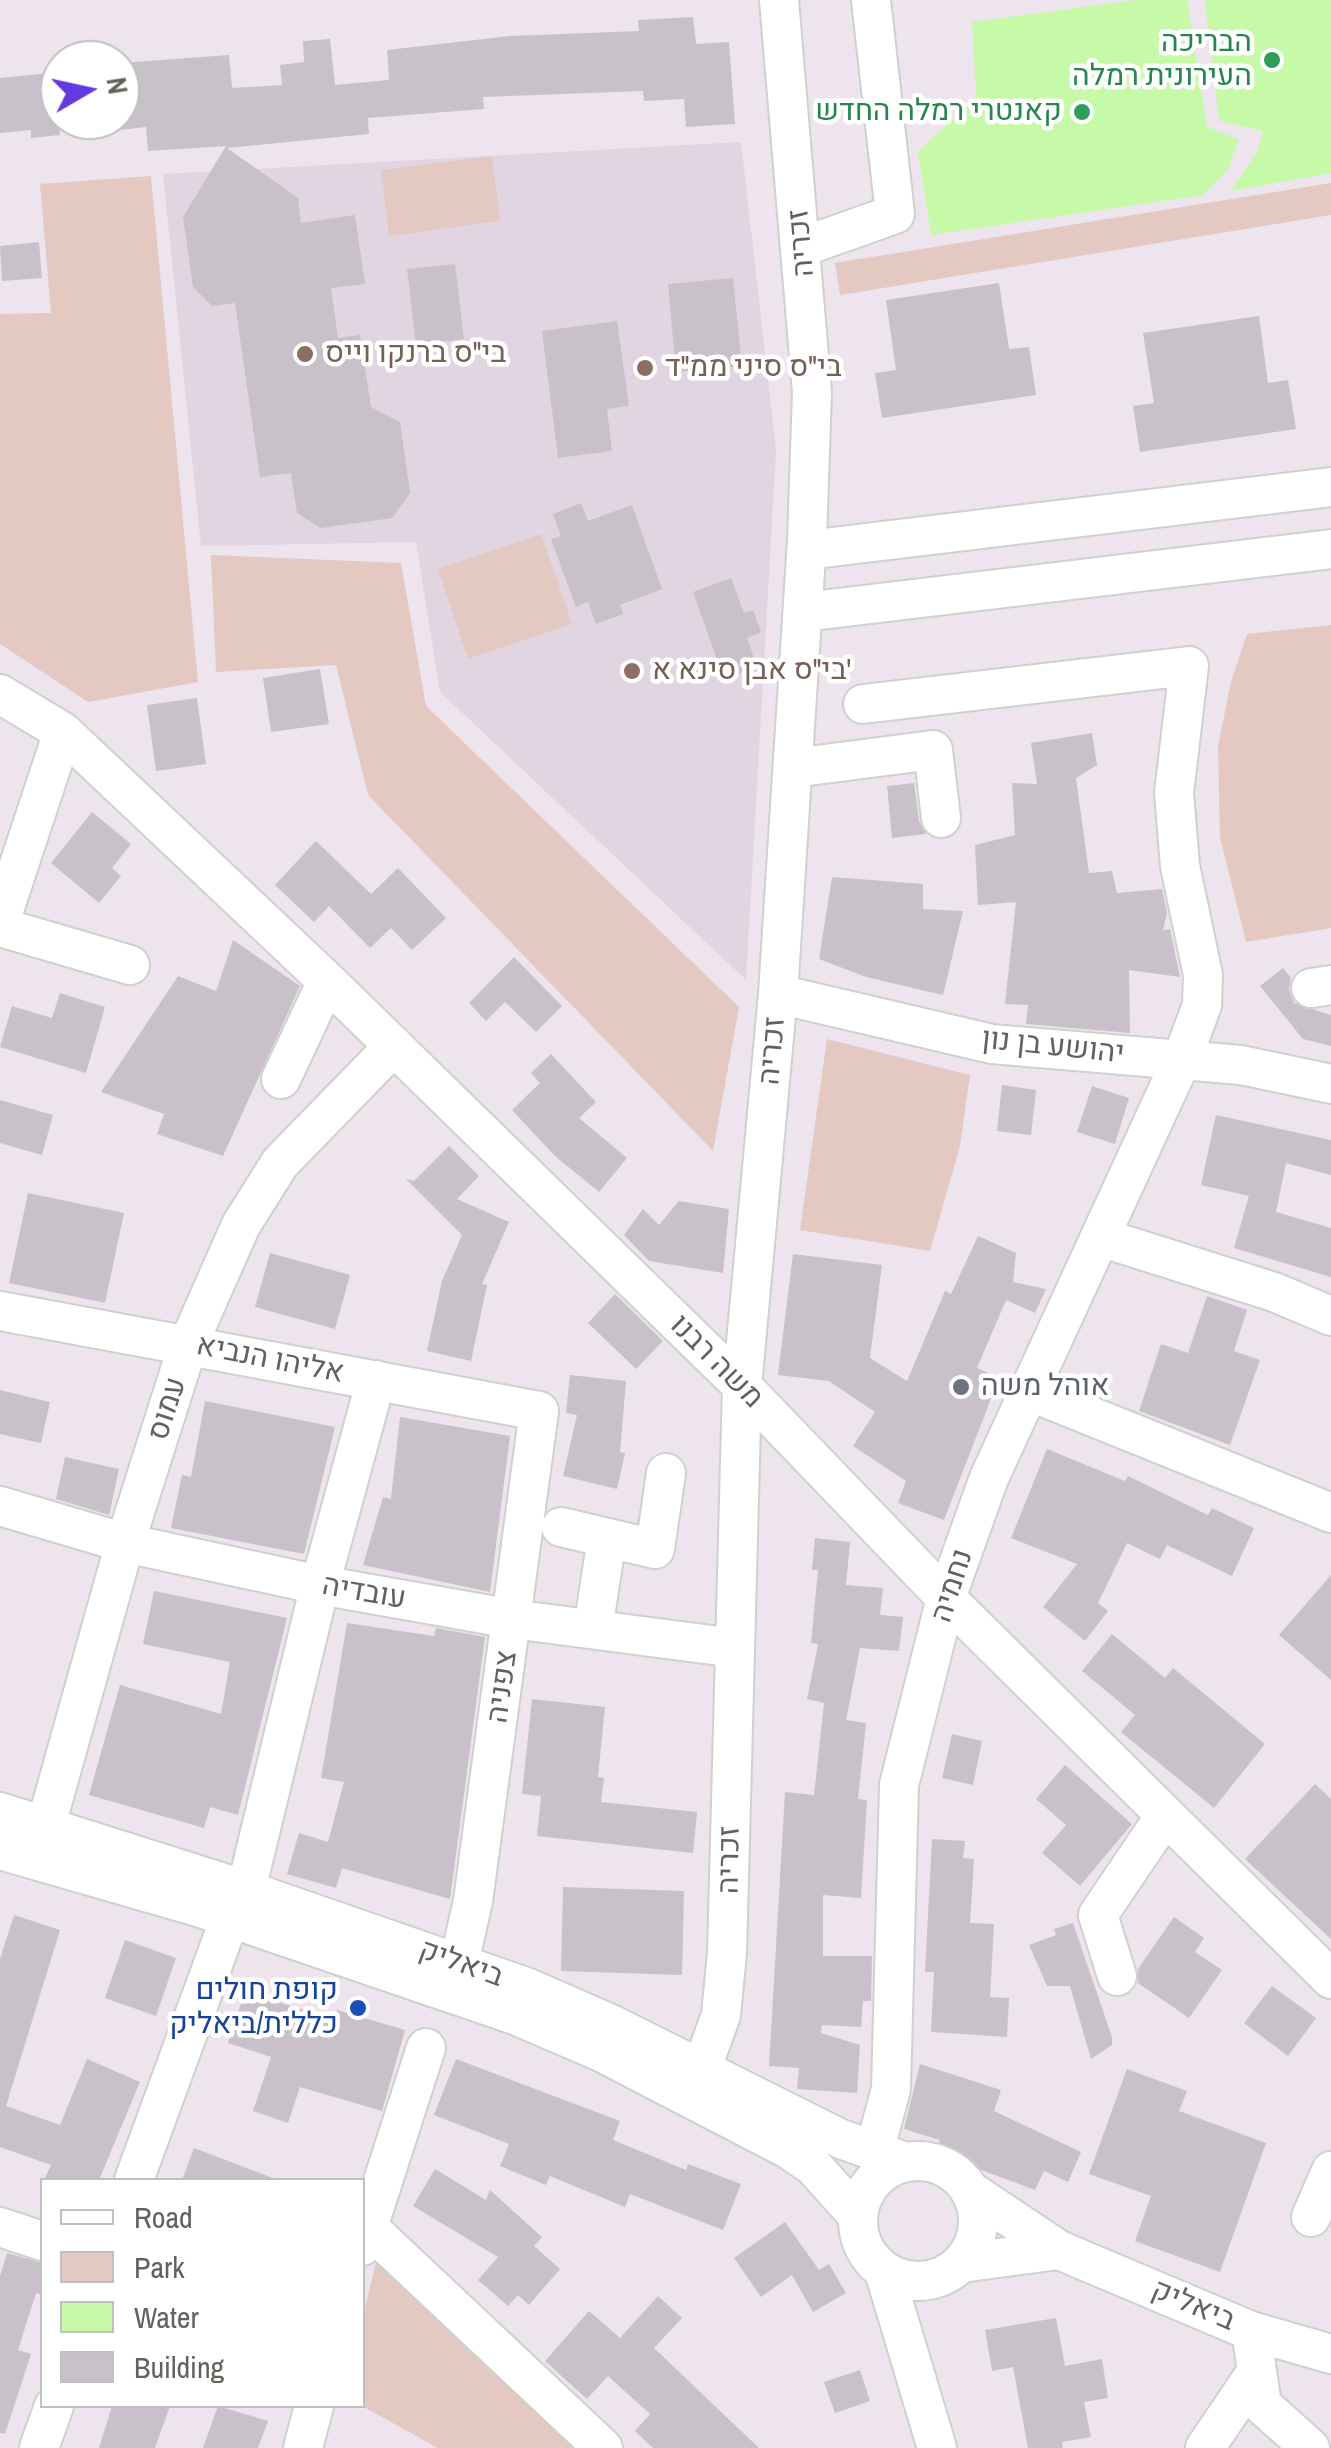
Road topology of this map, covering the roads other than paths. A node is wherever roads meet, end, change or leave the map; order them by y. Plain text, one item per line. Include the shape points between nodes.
1 (779, 0) edge
2 (872, 0) edge
3 (802, 247) junction
4 (1331, 488) edge
5 (1102, 515) junction
6 (807, 550) junction
7 (1331, 550) edge
8 (1112, 575) junction
9 (804, 612) junction
10 (0, 694) edge
11 (862, 704) dead end
12 (75, 746) junction
13 (793, 768) junction
14 (941, 818) dead end
15 (0, 924) edge
16 (130, 965) dead end
17 (327, 981) junction
18 (778, 994) junction
19 (394, 1046) junction
20 (1182, 1059) junction
21 (281, 1079) dead end
22 (1331, 1084) edge
23 (1102, 1238) junction
24 (0, 1312) edge
25 (1331, 1316) edge
26 (188, 1344) junction
27 (376, 1380) junction
28 (742, 1386) junction
29 (1031, 1392) junction
30 (540, 1411) joint
31 (666, 1473) dead end
32 (0, 1506) edge
33 (1331, 1513) edge
34 (561, 1527) dead end
35 (607, 1538) junction
36 (125, 1543) junction
37 (320, 1585) junction
38 (946, 1598) junction
39 (512, 1618) junction
40 (594, 1629) junction
41 (735, 1648) junction
42 (0, 1812) edge
43 (1165, 1816) junction
44 (46, 1826) junction
45 (0, 1850) edge
46 (238, 1904) junction
47 (459, 1963) junction
48 (1117, 1976) dead end
49 (1331, 1979) edge
50 (426, 2048) dead end
51 (698, 2085) junction
52 (889, 2157) junction
53 (1331, 2171) edge
54 (135, 2178) edge
55 (969, 2190) junction
56 (858, 2216) junction
57 (1311, 2217) dead end
58 (0, 2227) edge
59 (366, 2237) edge
60 (40, 2241) edge
61 (1059, 2250) junction
62 (884, 2271) junction
63 (949, 2271) junction
64 (1251, 2330) junction
65 (1331, 2354) edge
66 (912, 2360) junction
67 (1257, 2371) junction
68 (53, 2408) edge
69 (313, 2408) edge
70 (39, 2448) edge
71 (303, 2448) edge
72 (603, 2448) edge
73 (937, 2448) edge
74 (1205, 2448) edge
75 (1310, 2448) edge

1 - 3 street, זכריה
2 - 3 street via 895,214
3 - 6 street, זכריה via 812,392
4 - 5 street
5 - 6 street
5 - 8 street
6 - 9 street, זכריה
7 - 8 street
8 - 9 street
9 - 13 street, זכריה
10 - 12 street, משה רבנו
11 - 20 street, נחמיה via 1188,666 1174,792 1180,866 1203,974 1202,1005
12 - 15 street
12 - 17 street, משה רבנו
13 - 14 street via 932,750
13 - 18 street, זכריה
15 - 16 street
17 - 19 street, משה רבנו
17 - 21 street
18 - 20 street, יהושע בן נון via 992,1044
18 - 28 street, זכריה
19 - 26 street, עמוס via 280,1163 241,1225
19 - 28 street, משה רבנו
20 - 22 street, יהושע בן נון
20 - 23 street, נחמיה
23 - 25 street
23 - 29 street, נחמיה
24 - 26 street, אליהו הנביא
26 - 27 street, אליהו הנביא
26 - 36 street, עמוס
27 - 30 street, אליהו הנביא
27 - 37 street
28 - 38 street, משה רבנו
28 - 41 street, זכריה
29 - 33 street
29 - 38 street, נחמיה via 989,1478
30 - 39 street, צפניה
31 - 35 street via 655,1550
32 - 36 street, עובדיה
34 - 35 street
35 - 40 street
36 - 37 street, עובדיה
36 - 44 street, עמוס
37 - 39 street, עובדיה
37 - 46 street
38 - 43 street, משה רבנו
38 - 52 street, נחמיה via 899,1785
39 - 40 street, עובדיה
39 - 47 street, צפניה
40 - 41 street, עובדיה
41 - 51 street, זכריה via 728,1953 721,2015
42 - 44 street, ביאליק
43 - 48 street via 1098,1916
43 - 49 street, משה רבנו
44 - 46 street, ביאליק
45 - 46 street, ביאליק
46 - 47 street, ביאליק
46 - 51 street, ביאליק
46 - 54 street
47 - 51 street, ביאליק via 613,2025
50 - 59 street
51 - 52 street, ביאליק
51 - 56 street, ביאליק via 813,2166
52 - 55 street via 934,2163
52 - 56 street
53 - 57 street
55 - 61 street, ביאליק
55 - 63 street via 976,2236
56 - 62 street via 866,2253
58 - 60 street
59 - 72 street
61 - 63 street
61 - 64 street, ביאליק
62 - 63 street via 915,2281
62 - 66 street
63 - 66 street via 918,2311
64 - 65 street, ביאליק
64 - 67 street
66 - 73 street
67 - 74 street
67 - 75 street via 1262,2404
68 - 70 street
69 - 71 street

